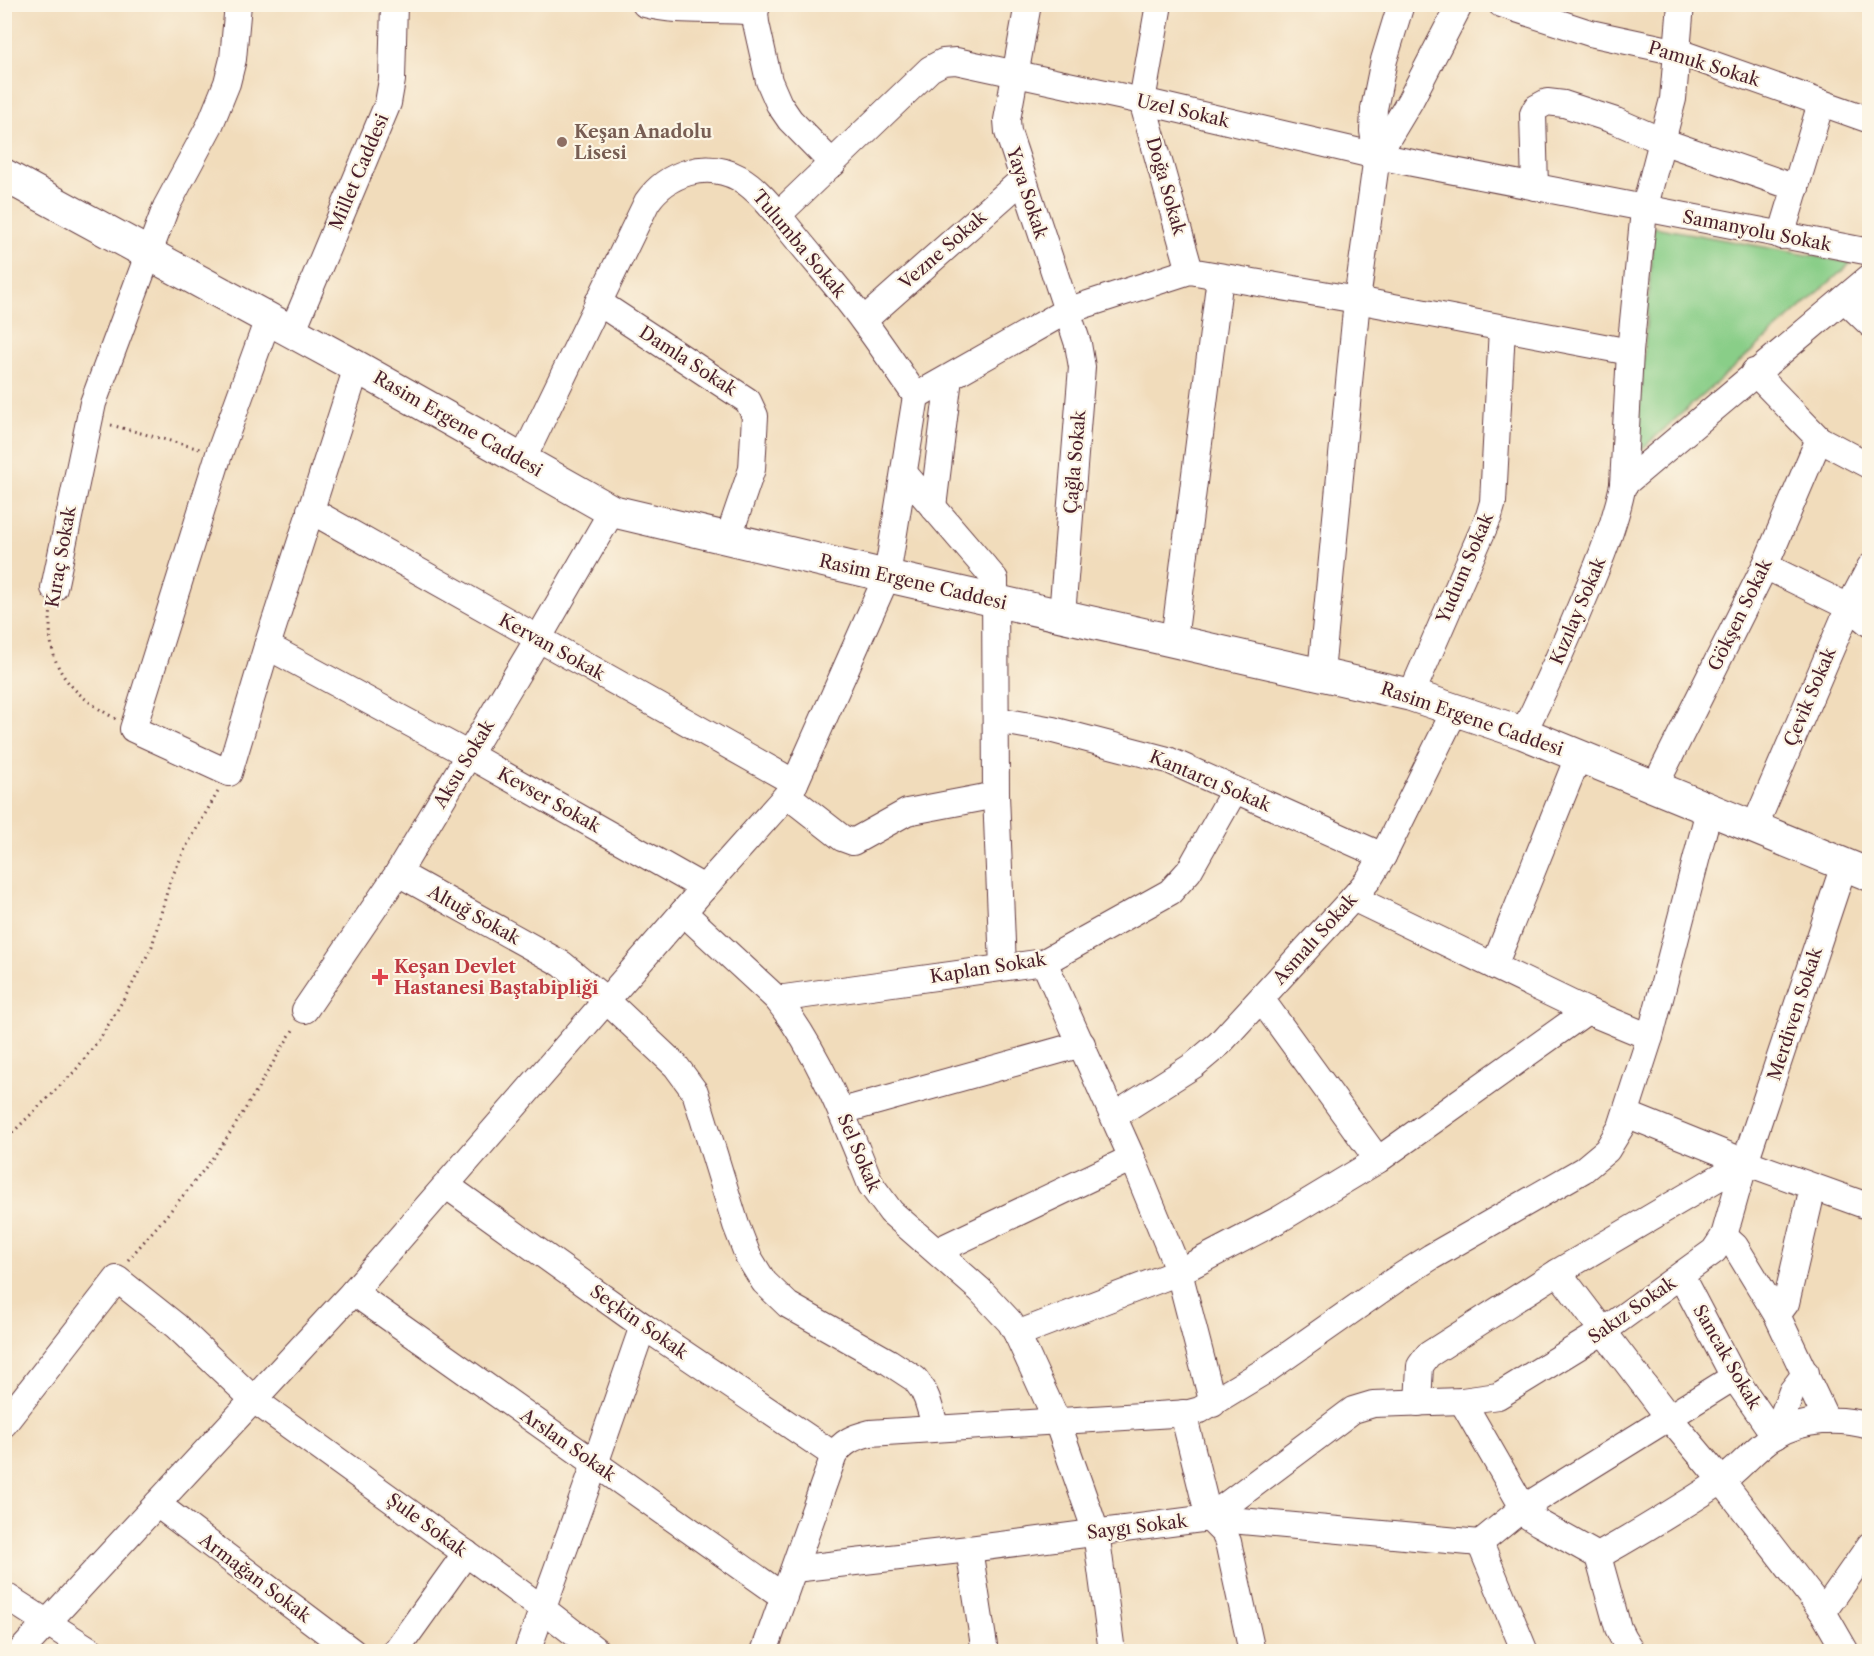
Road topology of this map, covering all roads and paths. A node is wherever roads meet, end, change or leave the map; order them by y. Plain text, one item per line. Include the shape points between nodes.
1 (238, 4) edge
2 (394, 4) edge
3 (645, 4) edge
4 (1028, 4) edge
5 (1159, 4) edge
6 (1401, 4) edge
7 (1460, 4) edge
8 (1501, 4) edge
9 (1682, 4) edge
10 (756, 7) edge
11 (1678, 52) junction
12 (1016, 73) junction
13 (1142, 101) junction
14 (1821, 103) junction
15 (1869, 120) edge
16 (1662, 141) junction
17 (1377, 156) junction
18 (833, 164) junction
19 (4, 175) edge
20 (1022, 180) junction
21 (1535, 187) junction
22 (1796, 188) junction
23 (1644, 210) junction
24 (778, 215) junction
25 (1781, 236) junction
26 (1868, 245) edge
27 (148, 253) junction
28 (1190, 271) junction
29 (1220, 277) junction
30 (1869, 277) edge
31 (1844, 299) junction
32 (1357, 300) junction
33 (598, 302) junction
34 (1066, 311) junction
35 (864, 320) junction
36 (1869, 324) edge
37 (280, 325) junction
38 (1502, 328) junction
39 (1630, 352) junction
40 (357, 367) junction
41 (1754, 372) junction
42 (949, 378) junction
43 (916, 396) junction
44 (89, 419) junction
45 (1819, 439) junction
46 (219, 454) junction
47 (522, 461) junction
48 (1869, 466) edge
49 (904, 473) junction
50 (1623, 485) junction
51 (933, 507) junction
52 (310, 510) junction
53 (612, 511) junction
54 (728, 539) junction
55 (1766, 566) junction
56 (1869, 567) edge
57 (887, 576) junction
58 (54, 588) joint
59 (996, 600) junction
60 (1849, 607) junction
61 (1062, 615) junction
62 (1869, 624) edge
63 (538, 639) junction
64 (1174, 640) junction
65 (267, 646) junction
66 (1321, 673) junction
67 (1411, 695) junction
68 (1455, 710) junction
69 (996, 720) junction
70 (133, 729) junction
71 (1524, 734) junction
72 (469, 755) junction
73 (1578, 756) junction
74 (229, 773) junction
75 (1654, 788) junction
76 (791, 789) junction
77 (1234, 791) junction
78 (996, 795) junction
79 (1709, 810) junction
80 (1754, 828) junction
81 (1383, 856) junction
82 (1857, 870) edge
83 (398, 873) junction
84 (704, 888) junction
85 (1353, 898) junction
86 (683, 912) junction
87 (1044, 962) junction
88 (1494, 966) junction
89 (1003, 967) junction
90 (777, 999) junction
91 (1262, 999) junction
92 (607, 1001) junction
93 (305, 1010) joint
94 (1587, 1011) junction
95 (1650, 1037) junction
96 (1082, 1044) junction
97 (842, 1112) junction
98 (1626, 1114) junction
99 (1114, 1116) junction
100 (4, 1141) edge
101 (1132, 1158) junction
102 (1378, 1160) junction
103 (1745, 1162) junction
104 (447, 1186) junction
105 (1813, 1187) junction
106 (1869, 1207) edge
107 (1724, 1236) junction
108 (937, 1251) junction
109 (1179, 1272) junction
110 (1558, 1272) junction
111 (1681, 1276) junction
112 (117, 1280) junction
113 (353, 1292) junction
114 (1777, 1315) junction
115 (643, 1326) junction
116 (1602, 1332) junction
117 (1017, 1334) junction
118 (1806, 1373) junction
119 (1734, 1377) junction
120 (254, 1400) junction
121 (1462, 1401) junction
122 (1418, 1403) junction
123 (1213, 1404) junction
124 (1183, 1413) junction
125 (1670, 1419) junction
126 (1057, 1421) junction
127 (1827, 1421) junction
128 (4, 1424) edge
129 (1869, 1426) edge
130 (936, 1428) junction
131 (1775, 1436) junction
132 (834, 1455) junction
133 (595, 1464) junction
134 (1722, 1481) junction
135 (157, 1504) junction
136 (1523, 1508) junction
137 (1209, 1518) junction
138 (1096, 1532) junction
139 (1480, 1543) junction
140 (1869, 1545) edge
141 (969, 1550) junction
142 (466, 1554) junction
143 (1598, 1556) junction
144 (795, 1569) junction
145 (4, 1595) edge
146 (784, 1596) junction
147 (543, 1609) junction
148 (1823, 1612) junction
149 (46, 1623) junction
150 (20, 1652) edge
151 (93, 1652) edge
152 (353, 1652) edge
153 (395, 1652) edge
154 (527, 1652) edge
155 (598, 1652) edge
156 (764, 1652) edge
157 (985, 1652) edge
158 (1112, 1652) edge
159 (1252, 1652) edge
160 (1525, 1652) edge
161 (1632, 1652) edge
162 (1846, 1652) edge

1 - 27 street, Kıraç Sokak via 227,83 210,125 166,207
2 - 37 street, Millet Caddesi via 388,103
3 - 10 street via 674,10
4 - 12 street, Yaya Sokak
5 - 13 street
6 - 17 street via 1374,109
7 - 17 street
8 - 11 street, Pamuk Sokak via 1590,33
9 - 11 street, Kızılay Sokak
10 - 18 street via 756,23 776,99 790,120
11 - 14 street, Pamuk Sokak
11 - 16 street, Kızılay Sokak via 1673,99
12 - 13 street, Uzel Sokak
12 - 18 street, Uzel Sokak via 956,61 936,65
12 - 20 street, Yaya Sokak via 1007,120
13 - 17 street, Uzel Sokak
13 - 28 street, Doğa Sokak
14 - 15 street, Pamuk Sokak
14 - 22 street
16 - 21 street via 1590,112 1547,102 1533,114
16 - 22 street
16 - 23 street, Kızılay Sokak
17 - 21 street, Uzel Sokak
17 - 32 street
18 - 24 street, Uzel Sokak
19 - 27 main road, Rasim Ergene Caddesi
20 - 34 street, Yaya Sokak
20 - 35 street, Vezne Sokak
21 - 23 street, Uzel Sokak
22 - 25 street
23 - 25 street, Samanyolu Sokak
23 - 39 street, Kızılay Sokak
24 - 33 street, Tulumba Sokak via 734,175 705,170 675,176 646,202
24 - 35 street, Tulumba Sokak
25 - 26 street, Samanyolu Sokak
27 - 37 main road, Rasim Ergene Caddesi
27 - 44 street, Kıraç Sokak
28 - 29 street
28 - 34 street
29 - 32 street
29 - 64 street
30 - 31 street
31 - 36 street
31 - 41 street
32 - 38 street
32 - 66 street
33 - 47 street, Tulumba Sokak
33 - 54 street, Damla Sokak via 753,408 752,469
34 - 42 street
34 - 61 street, Çağla Sokak via 1082,367
35 - 43 street, Tulumba Sokak
37 - 40 main road, Rasim Ergene Caddesi
37 - 46 street, Millet Caddesi
38 - 39 street
38 - 67 street, Yudum Sokak via 1493,502
39 - 50 street, Kızılay Sokak
40 - 47 main road, Rasim Ergene Caddesi
40 - 52 street
41 - 45 street
41 - 50 street
42 - 43 street
42 - 51 street
43 - 49 street
44 - 46 path
44 - 58 street, Kıraç Sokak
45 - 48 street
45 - 55 street, Gökşen Sokak
46 - 70 street, Millet Caddesi
47 - 53 main road, Rasim Ergene Caddesi
49 - 51 street
49 - 57 street
50 - 71 street, Kızılay Sokak via 1603,554
51 - 59 street via 995,579
52 - 63 street, Kervan Sokak
52 - 65 street
53 - 54 main road, Rasim Ergene Caddesi
53 - 63 street, Aksu Sokak
54 - 57 main road, Rasim Ergene Caddesi
55 - 60 street
55 - 75 street, Gökşen Sokak
56 - 60 street, Çevik Sokak
57 - 59 main road, Rasim Ergene Caddesi
57 - 76 street
58 - 70 path, Kıraç Sokak via 51,638 61,674 92,705
59 - 61 main road, Rasim Ergene Caddesi
59 - 69 street
60 - 62 street
60 - 80 street, Çevik Sokak
61 - 64 main road, Rasim Ergene Caddesi
63 - 72 street, Aksu Sokak
63 - 76 street, Kervan Sokak
64 - 66 main road, Rasim Ergene Caddesi
65 - 72 street, Kevser Sokak
65 - 74 street
66 - 67 main road, Rasim Ergene Caddesi
67 - 68 main road, Rasim Ergene Caddesi
68 - 71 main road, Rasim Ergene Caddesi
68 - 81 street, Asmalı Sokak
69 - 77 street, Kantarcı Sokak via 1145,753
69 - 78 street
70 - 74 street
71 - 73 main road, Rasim Ergene Caddesi
72 - 83 street, Aksu Sokak
72 - 84 street, Kevser Sokak
73 - 75 main road, Rasim Ergene Caddesi
73 - 88 street
74 - 100 path via 186,847 170,881 152,946 101,1037 75,1071
75 - 79 main road, Rasim Ergene Caddesi
76 - 78 street, Kervan Sokak via 842,838 853,842 907,812
76 - 84 street
77 - 81 street, Kantarcı Sokak
77 - 87 street, Kaplan Sokak via 1189,871 1170,892
78 - 89 street
79 - 80 main road, Rasim Ergene Caddesi
79 - 95 street
80 - 82 main road, Rasim Ergene Caddesi
81 - 85 street, Asmalı Sokak
82 - 103 street, Merdiven Sokak
83 - 92 street, Altuğ Sokak via 562,964
83 - 93 street, Aksu Sokak
84 - 86 street
85 - 88 street
85 - 91 street, Asmalı Sokak
86 - 90 street, Sel Sokak
86 - 92 street
87 - 89 street, Kaplan Sokak
87 - 96 street
88 - 94 street
89 - 90 street, Kaplan Sokak
90 - 97 street, Sel Sokak via 814,1055
91 - 99 street, Asmalı Sokak via 1207,1056
91 - 102 street
92 - 104 street
92 - 130 street, Altuğ Sokak via 691,1085 736,1226 764,1282 788,1305 915,1379 927,1399
93 - 112 path via 227,1138 127,1262
94 - 95 street
94 - 102 street
95 - 98 street
96 - 97 street
96 - 99 street
97 - 108 street, Sel Sokak via 877,1196
98 - 103 street
98 - 123 street via 1613,1142 1583,1170 1431,1257
99 - 101 street
101 - 108 street
101 - 109 street
102 - 109 street via 1290,1213
103 - 105 street
103 - 107 street, Sakız Sokak
103 - 110 street
104 - 113 street
104 - 115 street, Seçkin Sokak
105 - 106 street
105 - 114 street via 1786,1303
107 - 111 street, Sakız Sokak via 1714,1251
107 - 114 street via 1736,1246
108 - 117 street, Sel Sokak via 980,1290
109 - 117 street
109 - 123 street
110 - 116 street
110 - 122 street via 1428,1355 1420,1366
111 - 116 street, Sakız Sokak
111 - 119 street, Sancak Sokak
112 - 120 street, Şule Sokak via 176,1326
112 - 128 street
113 - 120 street
113 - 133 street, Arslan Sokak
114 - 118 street
115 - 132 street, Seçkin Sokak
115 - 133 street
116 - 121 street, Sakız Sokak via 1504,1393
116 - 125 street
117 - 126 street, Sel Sokak
118 - 127 street
118 - 131 street via 1792,1391
119 - 125 street
119 - 131 street, Sancak Sokak
120 - 135 street
120 - 142 street, Şule Sokak
121 - 122 street, Sakız Sokak
121 - 136 street
122 - 137 street, Sakız Sokak via 1373,1404 1353,1410
123 - 124 street
124 - 126 street
124 - 137 street
125 - 134 street
125 - 136 street
126 - 130 street
126 - 138 street, Sel Sokak
127 - 129 street
127 - 131 street via 1797,1426
130 - 132 street via 857,1436
131 - 134 street
132 - 144 street
133 - 146 street, Arslan Sokak
133 - 147 street
134 - 143 street
134 - 148 street
135 - 149 street
135 - 152 street, Armağan Sokak
136 - 139 street
136 - 143 street via 1533,1520
137 - 138 street, Saygı Sokak
137 - 139 street, Saygı Sokak
137 - 159 street via 1228,1542
138 - 141 street, Saygı Sokak
138 - 158 street, Sel Sokak
139 - 160 street
140 - 148 street
141 - 144 street, Saygı Sokak
141 - 157 street
142 - 147 street, Şule Sokak
142 - 153 street
143 - 161 street via 1618,1628
144 - 146 street
145 - 149 street
146 - 156 street
147 - 154 street
147 - 155 street, Şule Sokak
148 - 162 street
149 - 150 street
149 - 151 street

